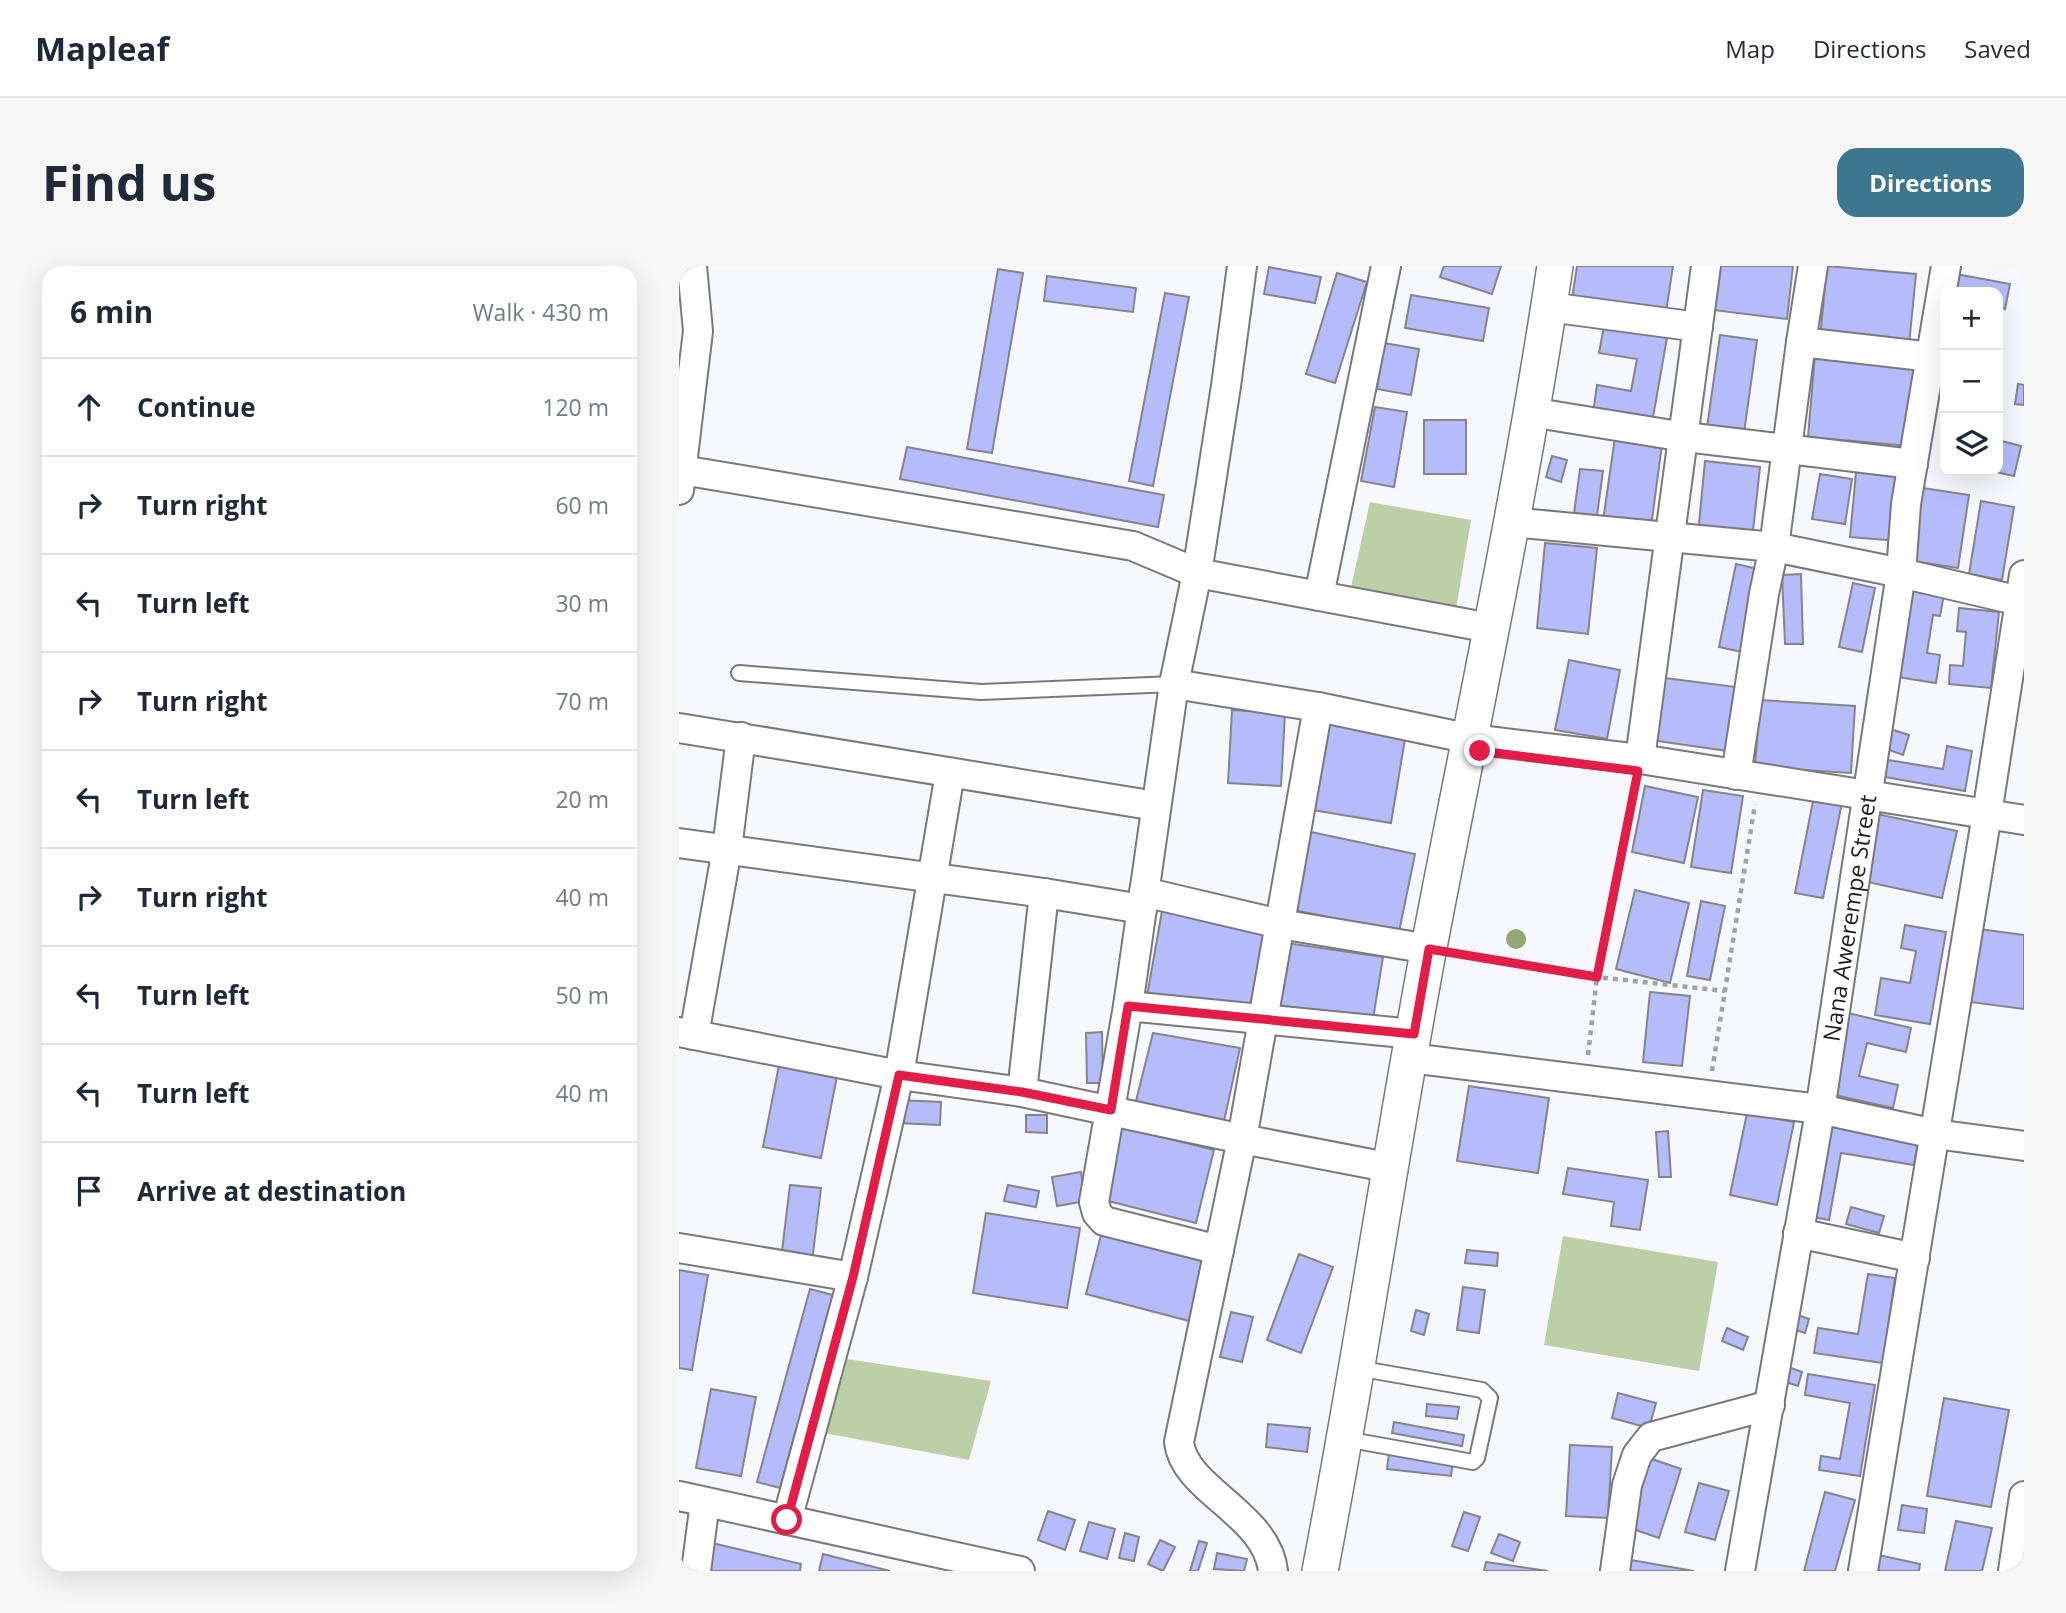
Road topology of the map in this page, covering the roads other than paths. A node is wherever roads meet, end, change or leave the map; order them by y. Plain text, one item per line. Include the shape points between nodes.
1 (692, 266) edge
2 (1242, 266) edge
3 (1386, 266) edge
4 (1555, 266) edge
5 (1706, 266) edge
6 (1813, 266) edge
7 (1942, 266) edge
8 (1549, 307) junction
9 (1698, 327) junction
10 (1801, 342) junction
11 (1932, 357) junction
12 (1530, 412) junction
13 (1685, 438) junction
14 (1787, 449) junction
15 (1913, 464) junction
16 (681, 480) edge
17 (1511, 522) junction
18 (1669, 537) junction
19 (1774, 547) junction
20 (1196, 573) junction
21 (1901, 573) junction
22 (2023, 593) edge
23 (1319, 596) junction
24 (1490, 628) junction
25 (739, 673) dead end
26 (1174, 684) junction
27 (1318, 707) junction
28 (679, 728) edge
29 (741, 737) junction
30 (1471, 739) junction
31 (1639, 765) junction
32 (950, 773) junction
33 (1747, 777) junction
34 (1867, 796) junction
35 (1156, 806) junction
36 (1987, 814) junction
37 (2024, 820) edge
38 (679, 843) edge
39 (727, 849) junction
40 (933, 879) junction
41 (1044, 893) junction
42 (1143, 901) junction
43 (1448, 909) dead end
44 (1280, 924) junction
45 (1429, 949) junction
46 (1128, 1006) junction
47 (1263, 1020) junction
48 (684, 1039) edge
49 (1412, 1046) junction
50 (899, 1075) junction
51 (1022, 1092) junction
52 (1820, 1109) junction
53 (1111, 1110) junction
54 (1935, 1134) junction
55 (1242, 1139) junction
56 (2024, 1146) edge
57 (1392, 1168) junction
58 (1798, 1233) junction
59 (679, 1248) edge
60 (1219, 1251) junction
61 (1915, 1258) junction
62 (853, 1277) junction
63 (1356, 1367) junction
64 (1770, 1405) junction
65 (1345, 1439) junction
66 (2024, 1496) edge
67 (692, 1499) edge
68 (787, 1520) junction
69 (937, 1562) edge
70 (696, 1571) edge
71 (1020, 1571) edge
72 (1273, 1571) edge
73 (1320, 1571) edge
74 (1615, 1571) edge
75 (1740, 1571) edge
76 (1863, 1571) edge
77 (2013, 1571) edge

1 - 16 street via 698,331
2 - 20 street
3 - 23 street
4 - 8 street
5 - 9 street
6 - 10 street
7 - 11 street, Nana Awerempe Street
8 - 9 street
8 - 12 street
9 - 13 street
10 - 11 street
10 - 14 street
11 - 15 street, Nana Awerempe Street
12 - 13 street
12 - 17 street
13 - 14 street
13 - 18 street
14 - 15 street
14 - 19 street
15 - 21 street, Nana Awerempe Street
16 - 20 street via 1133,546
17 - 18 street
17 - 24 street
18 - 19 street
18 - 31 street
19 - 21 street
19 - 33 street via 1764,594
20 - 23 street
20 - 26 street
21 - 22 street
21 - 34 street, Nana Awerempe Street
22 - 36 street
23 - 24 street
24 - 30 street
25 - 26 lane via 981,692
26 - 27 street
26 - 35 street
27 - 30 street
27 - 44 street
28 - 29 street
29 - 32 street
29 - 39 street
30 - 31 street
30 - 45 street
31 - 33 street
31 - 43 street via 1480,751
32 - 35 street
32 - 40 street
33 - 34 street
34 - 36 street
34 - 52 street, Nana Awerempe Street
35 - 42 street
36 - 37 street
36 - 54 street
38 - 39 street
39 - 40 street
39 - 48 street
40 - 41 street
40 - 50 street
41 - 42 street
41 - 51 street
42 - 44 street
42 - 46 street
44 - 45 street
44 - 47 street
45 - 49 street
46 - 47 street
46 - 53 street
47 - 49 street
47 - 55 street
48 - 50 street
49 - 52 street via 1585,1079
49 - 57 street
50 - 51 street
50 - 62 street
51 - 53 street
52 - 54 street
52 - 58 street, Nana Awerempe Street
53 - 55 street
53 - 60 street via 1094,1202 1097,1213 1104,1221
54 - 56 street
54 - 61 street
55 - 57 street
55 - 60 street
57 - 63 street
58 - 61 street
58 - 64 street, Nana Awerempe Street
59 - 62 street
60 - 72 street via 1180,1455 1258,1534
61 - 76 street
62 - 68 street
63 - 65 street
63 - 65 lane via 1482,1390 1490,1398 1473,1462
64 - 74 street via 1651,1437 1637,1455 1627,1485
64 - 75 street, Nana Awerempe Street
65 - 73 street
66 - 77 street
67 - 68 street
67 - 70 street
68 - 69 street
69 - 71 street

